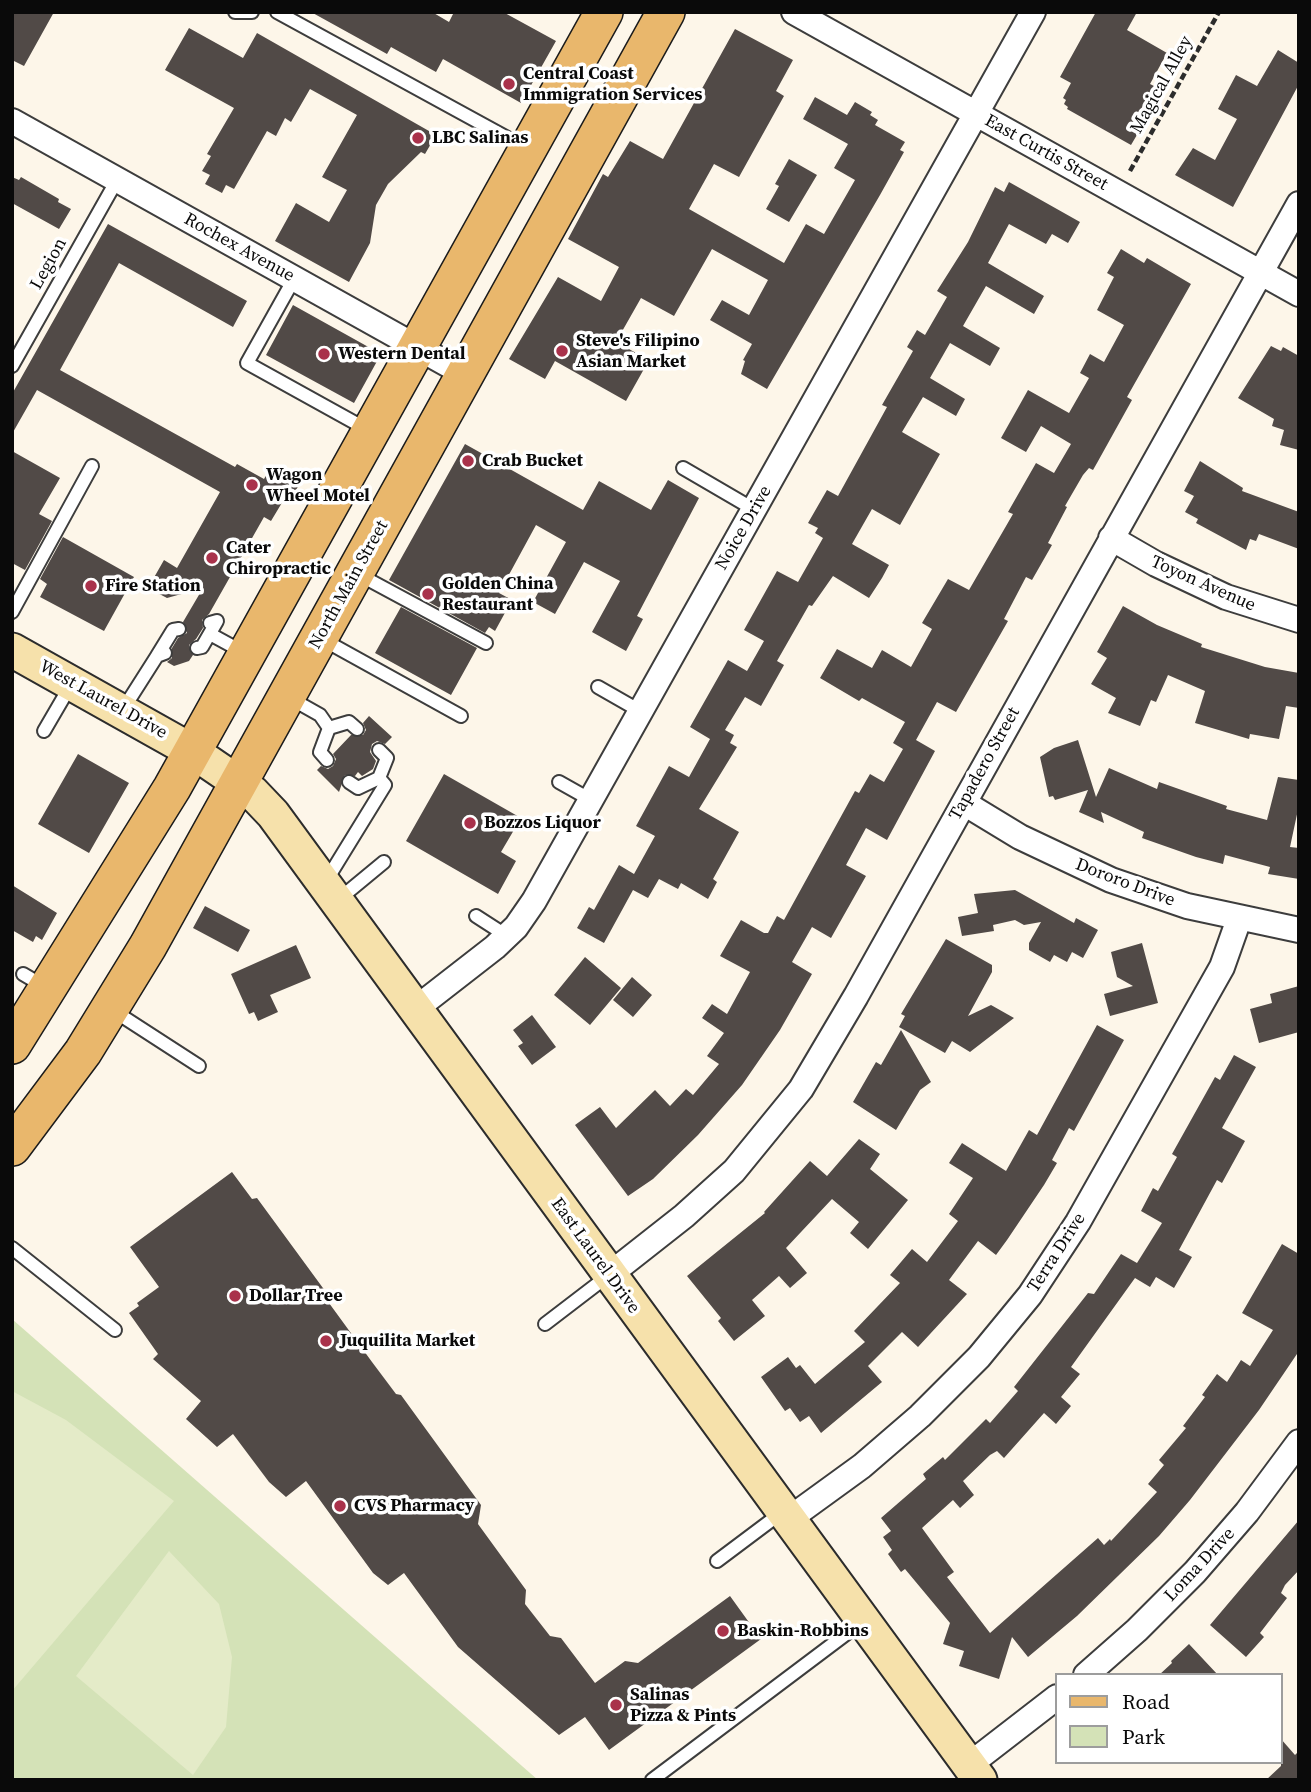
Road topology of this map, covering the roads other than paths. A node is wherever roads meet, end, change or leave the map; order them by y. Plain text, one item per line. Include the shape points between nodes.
1 (235, 12) edge
2 (252, 12) edge
3 (277, 12) edge
4 (604, 12) edge
5 (666, 12) edge
6 (794, 12) edge
7 (1033, 12) edge
8 (822, 19) edge
9 (976, 114) junction
10 (12, 121) edge
11 (527, 149) junction
12 (117, 180) junction
13 (1299, 204) edge
14 (1261, 273) junction
15 (294, 279) junction
16 (1299, 293) edge
17 (418, 346) junction
18 (12, 366) edge
19 (465, 374) junction
20 (371, 432) junction
21 (92, 466) dead end
22 (683, 468) dead end
23 (755, 510) junction
24 (1111, 538) junction
25 (356, 573) junction
26 (12, 612) edge
27 (1299, 620) edge
28 (179, 629) dead end
29 (320, 638) junction
30 (486, 643) dead end
31 (197, 648) dead end
32 (12, 650) edge
33 (247, 654) junction
34 (72, 683) junction
35 (598, 687) dead end
36 (288, 696) junction
37 (122, 710) junction
38 (640, 711) junction
39 (461, 716) dead end
40 (329, 728) junction
41 (357, 729) dead end
42 (44, 731) dead end
43 (379, 750) dead end
44 (192, 751) junction
45 (327, 760) dead end
46 (379, 778) junction
47 (239, 782) junction
48 (349, 782) dead end
49 (559, 782) dead end
50 (591, 800) junction
51 (964, 803) junction
52 (384, 862) dead end
53 (330, 892) junction
54 (476, 916) dead end
55 (1239, 919) junction
56 (1299, 930) edge
57 (508, 936) junction
58 (110, 1009) junction
59 (414, 1010) junction
60 (12, 1045) edge
61 (199, 1066) dead end
62 (12, 1147) edge
63 (12, 1248) edge
64 (609, 1275) junction
65 (545, 1324) dead end
66 (115, 1330) dead end
67 (1299, 1443) edge
68 (786, 1515) junction
69 (717, 1561) dead end
70 (862, 1622) junction
71 (1088, 1673) edge
72 (1056, 1698) edge
73 (974, 1772) edge
74 (652, 1780) edge

1 - 2 lane
3 - 11 lane
4 - 11 main road
5 - 19 main road, North Main Street
6 - 8 street, East Curtis Street
7 - 9 street, Noice Drive
8 - 9 street, East Curtis Street
9 - 14 street, East Curtis Street
9 - 23 street, Noice Drive
10 - 12 street, Rochex Avenue
11 - 17 main road
12 - 15 street, Rochex Avenue
12 - 18 lane, Legion
13 - 14 street, Tapadero Street
14 - 16 street, East Curtis Street
14 - 24 street, Tapadero Street
15 - 17 street, Rochex Avenue
15 - 20 lane via 247,363
17 - 19 street, Rochex Avenue
17 - 20 main road
19 - 25 main road, North Main Street
20 - 33 main road
21 - 26 lane
22 - 23 lane
23 - 38 street, Noice Drive
24 - 27 street, Toyon Avenue via 1226,597
24 - 51 street, Tapadero Street
25 - 29 main road, North Main Street
25 - 30 lane
28 - 37 lane via 173,630
29 - 36 main road, North Main Street
29 - 39 lane
31 - 33 lane via 202,647 210,628
32 - 34 main road, West Laurel Drive
33 - 44 main road
34 - 37 main road, West Laurel Drive
34 - 42 lane
35 - 38 lane
36 - 40 lane via 320,715
36 - 47 main road, North Main Street
37 - 44 main road, West Laurel Drive
38 - 50 street, Noice Drive
40 - 41 lane via 349,722
40 - 45 lane via 320,752
43 - 46 lane via 387,758
44 - 47 main road, East Laurel Drive
44 - 60 main road via 94,907 36,982
46 - 48 lane via 358,789
46 - 53 lane via 385,785
47 - 53 main road, East Laurel Drive via 273,814
47 - 58 main road, North Main Street
49 - 50 lane
50 - 57 street, Noice Drive via 534,901
51 - 55 street, Dororo Drive via 1020,837 1111,880
51 - 64 street, Tapadero Street via 813,1070 775,1124 720,1184
52 - 53 lane
53 - 59 main road, East Laurel Drive
54 - 57 lane
55 - 56 street, Dororo Drive
55 - 68 street, Terra Drive via 1222,967 1083,1214 1030,1295 979,1357 920,1416 862,1466
57 - 59 street, Noice Drive
58 - 61 lane
58 - 62 main road, North Main Street via 62,1083
59 - 64 main road, East Laurel Drive
63 - 66 lane
64 - 65 lane
64 - 68 main road, East Laurel Drive
67 - 71 street, Loma Drive via 1195,1572
68 - 69 lane
68 - 70 main road, East Laurel Drive
70 - 73 main road, East Laurel Drive
70 - 74 lane
72 - 73 street

